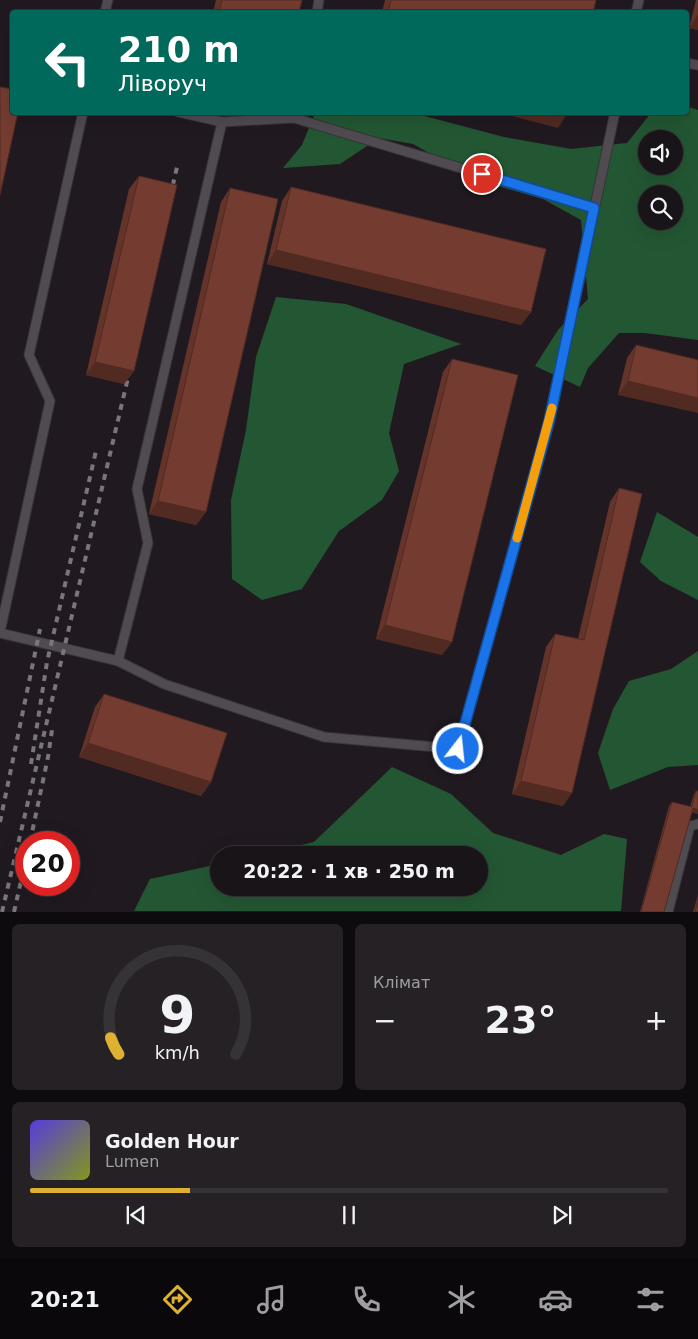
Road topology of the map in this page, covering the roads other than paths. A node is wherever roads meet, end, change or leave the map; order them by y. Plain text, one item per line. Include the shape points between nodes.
1 (82, 115) edge
2 (191, 115) edge
3 (294, 115) edge
4 (614, 115) edge
5 (222, 122) junction
6 (594, 208) junction
7 (0, 632) edge
8 (118, 661) junction
9 (698, 824) edge
10 (668, 912) edge

1 - 7 lane via 29,355 50,401
2 - 5 lane
3 - 5 lane
3 - 6 lane
4 - 6 lane
5 - 8 lane via 137,489 148,543
6 - 8 lane via 549,422 458,749 324,737 164,684
7 - 8 lane
9 - 10 lane via 690,826

